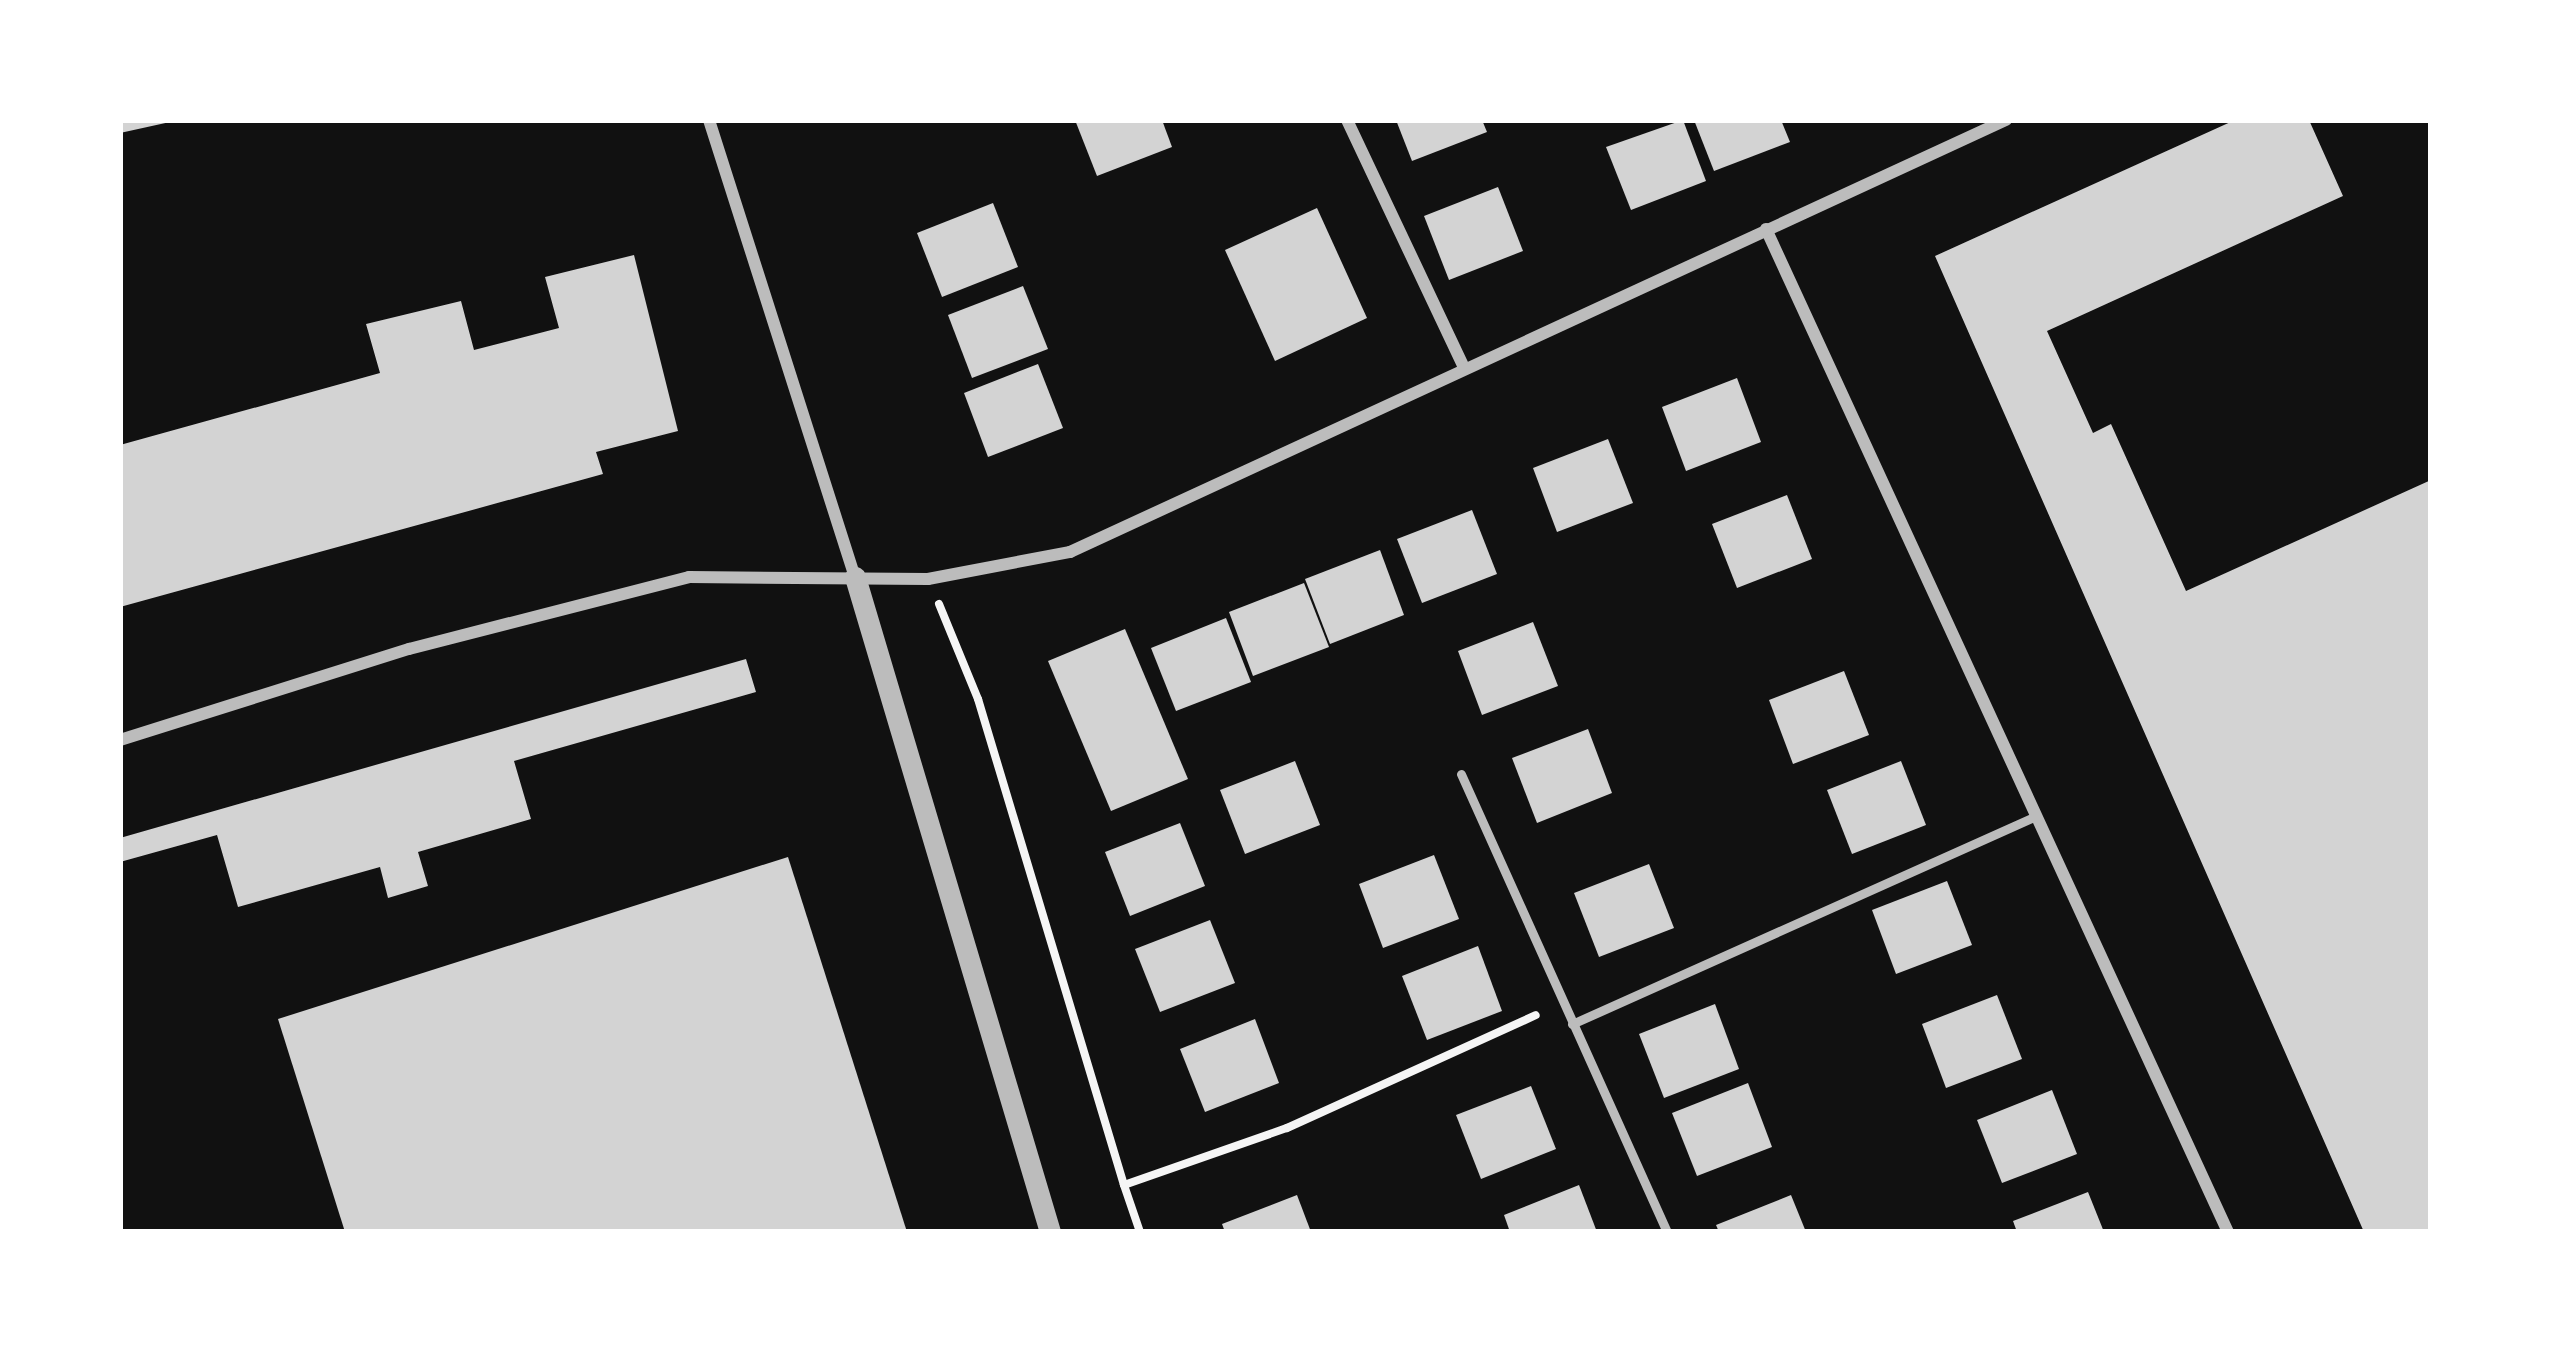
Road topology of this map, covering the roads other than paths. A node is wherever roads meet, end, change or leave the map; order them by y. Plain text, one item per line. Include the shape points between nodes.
1 (709, 120) edge
2 (1346, 120) edge
3 (2006, 120) edge
4 (1766, 229) junction
5 (1464, 368) junction
6 (855, 577) junction
7 (120, 740) edge
8 (1460, 774) dead end
9 (2036, 817) junction
10 (1572, 1024) junction
11 (1050, 1232) edge
12 (1667, 1232) edge
13 (2228, 1232) edge

1 - 6 street
2 - 5 street
3 - 4 street
4 - 5 street
4 - 9 street
5 - 6 street via 1070,552 928,579
6 - 7 street via 666,582
6 - 11 street
8 - 10 lane
9 - 10 lane
9 - 13 street
10 - 12 lane

